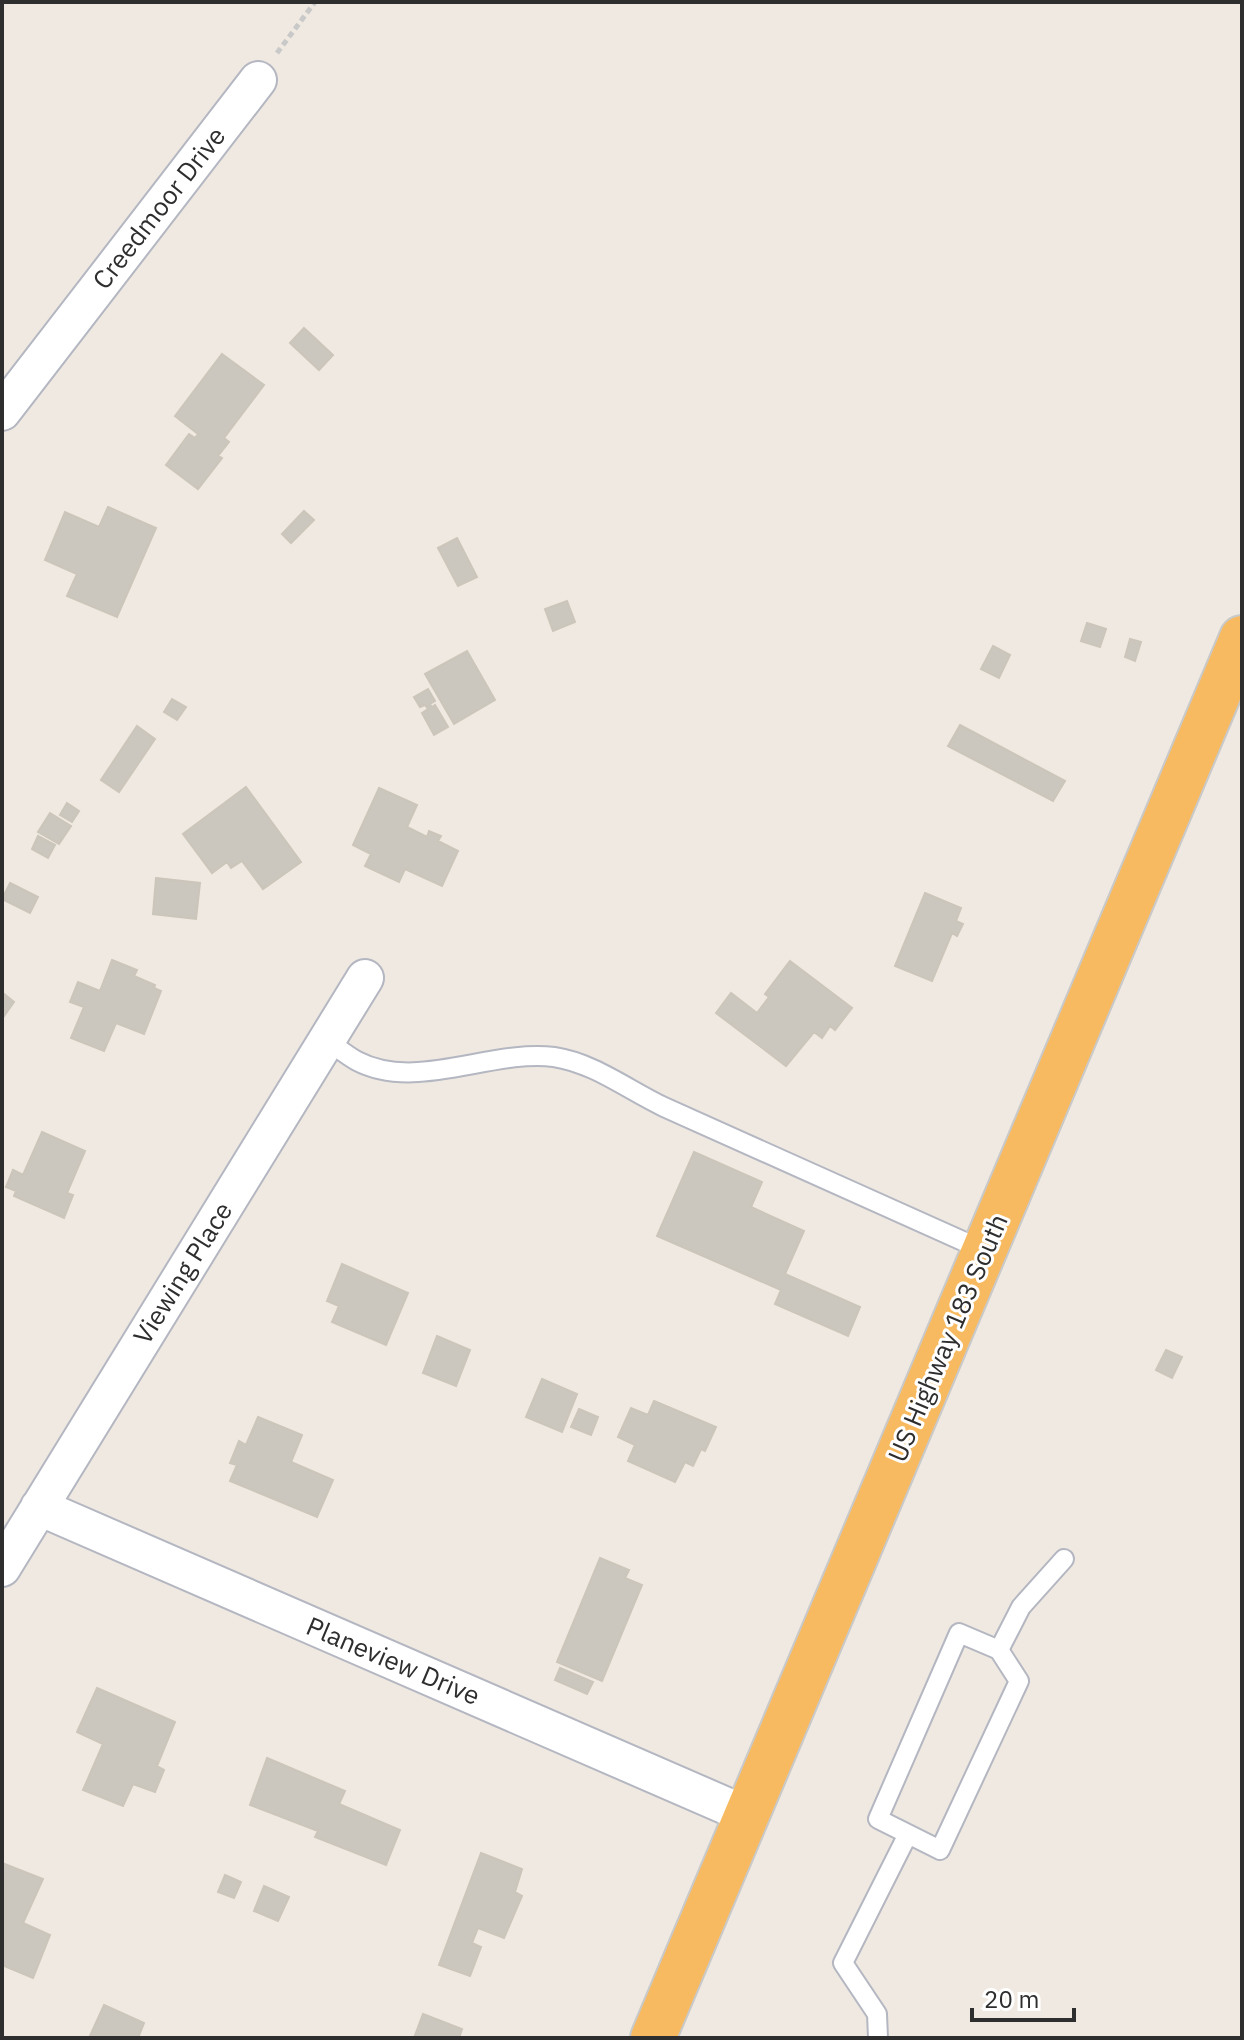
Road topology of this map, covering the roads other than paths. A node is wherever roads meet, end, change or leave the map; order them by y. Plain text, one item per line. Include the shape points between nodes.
1 (258, 80) road end
2 (2, 412) edge
3 (1242, 638) edge
4 (365, 978) dead end
5 (327, 1040) junction
6 (985, 1251) junction
7 (39, 1507) junction
8 (1064, 1559) dead end
9 (2, 1568) edge
10 (999, 1650) junction
11 (747, 1815) junction
12 (908, 1834) junction
13 (653, 2038) edge
14 (878, 2038) edge

1 - 2 street, Creedmoor Drive
3 - 6 highway, US Highway 183 South
4 - 5 street, Viewing Place
5 - 6 lane via 358,1062 399,1072 527,1056 584,1065 649,1100
5 - 7 street, Viewing Place
6 - 11 highway, US Highway 183 South
7 - 9 street, Viewing Place
7 - 11 street, Planeview Drive
8 - 10 lane via 1021,1607
10 - 12 lane via 1019,1681 940,1850
10 - 12 lane via 959,1633 878,1819
11 - 13 highway, US Highway 183 South
12 - 14 lane via 843,1963 877,2014

